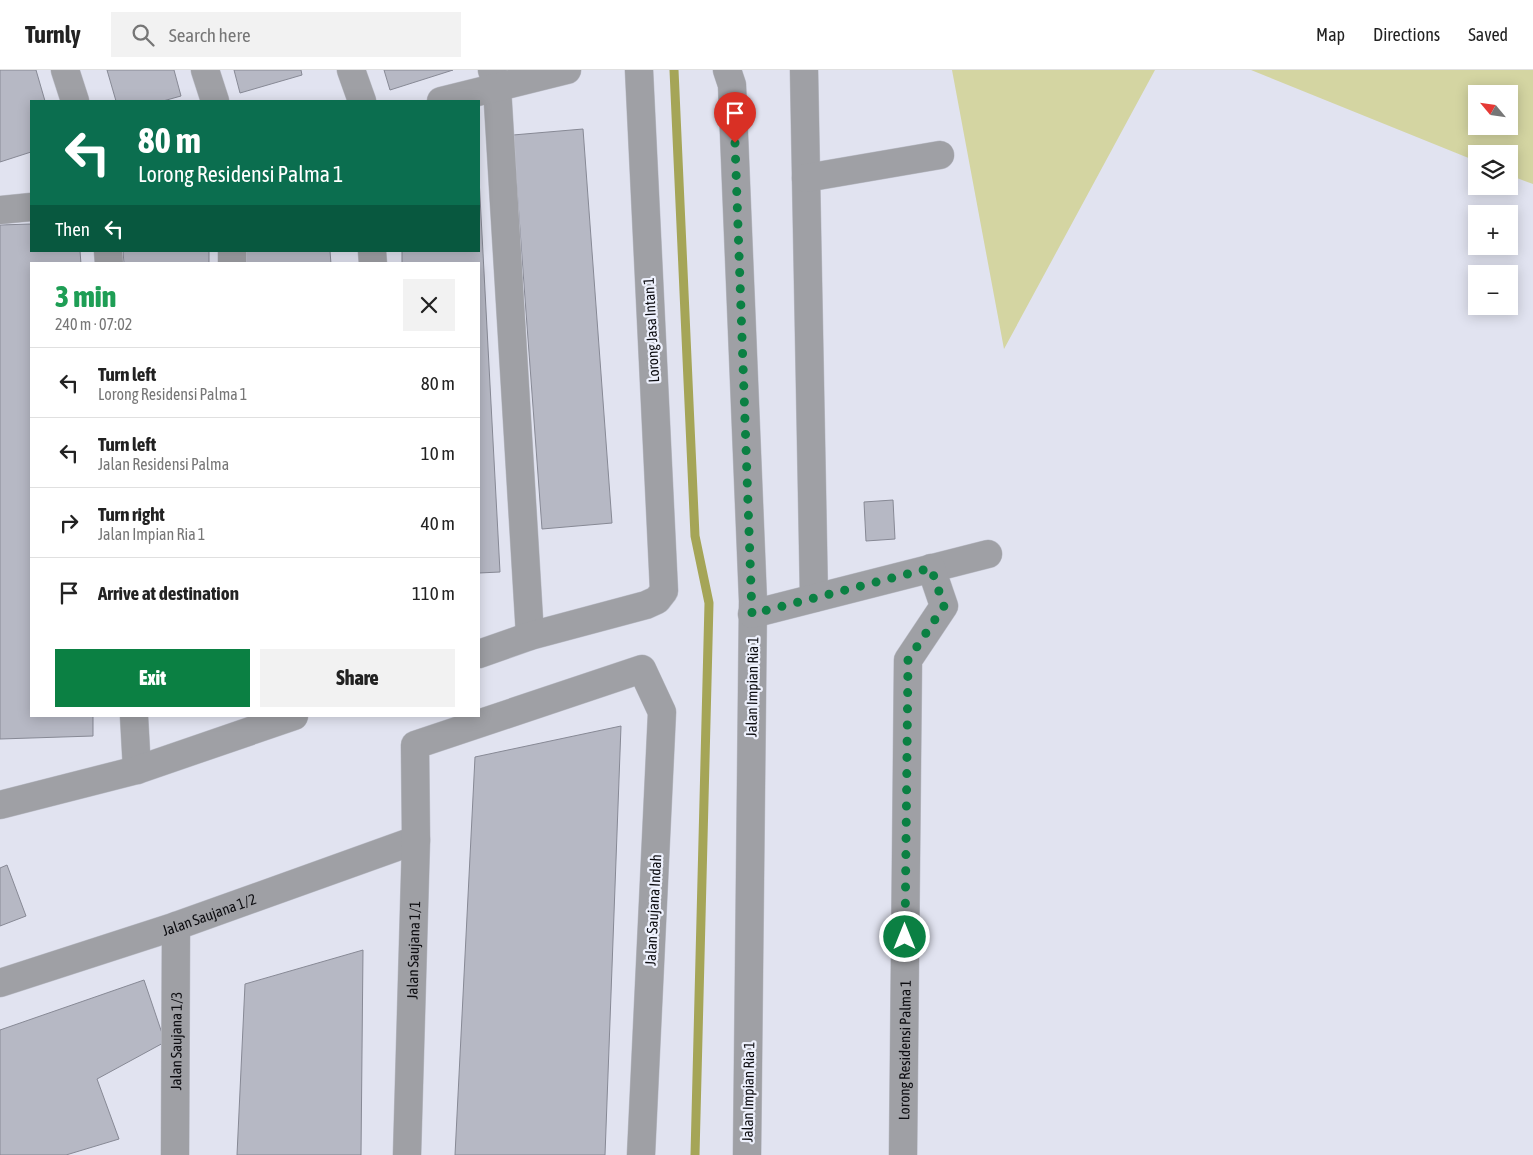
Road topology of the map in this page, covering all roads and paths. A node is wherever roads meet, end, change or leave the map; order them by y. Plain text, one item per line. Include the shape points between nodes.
1 (65, 70) edge
2 (205, 70) edge
3 (351, 70) edge
4 (566, 70) edge
5 (639, 70) edge
6 (727, 70) edge
7 (804, 70) edge
8 (495, 79) edge
9 (75, 100) edge
10 (215, 100) edge
11 (362, 100) edge
12 (443, 100) edge
13 (940, 155) dead end
14 (806, 178) junction
15 (30, 207) edge
16 (0, 210) edge
17 (988, 554) dead end
18 (931, 568) junction
19 (814, 598) junction
20 (752, 614) junction
21 (530, 636) junction
22 (480, 654) edge
23 (134, 717) edge
24 (289, 717) edge
25 (257, 723) edge
26 (415, 746) joint
27 (137, 770) junction
28 (0, 806) edge
29 (416, 840) junction
30 (176, 926) junction
31 (0, 983) edge
32 (175, 1155) edge
33 (407, 1155) edge
34 (642, 1155) edge
35 (748, 1155) edge
36 (904, 1155) edge

1 - 9 street
2 - 10 street
3 - 11 street
4 - 8 street
5 - 21 street, Lorong Jasa Intan 1 via 664,591 657,600 646,605
6 - 20 street, Jalan Impian Ria 1 via 732,85
7 - 14 street
8 - 12 street
8 - 21 street
13 - 14 street
14 - 19 street
15 - 16 street
17 - 18 street
18 - 19 street
18 - 36 street, Lorong Residensi Palma 1 via 944,606 908,660
19 - 20 street
20 - 35 street, Jalan Impian Ria 1
21 - 22 street
23 - 27 street
24 - 25 street
25 - 27 street
26 - 29 street, Jalan Saujana 1/1
26 - 34 street, Jalan Saujana Indah via 642,669 662,712
27 - 28 street
29 - 30 street, Jalan Saujana 1/2
29 - 33 street, Jalan Saujana 1/1
30 - 31 street, Jalan Saujana 1/2
30 - 32 street, Jalan Saujana 1/3

